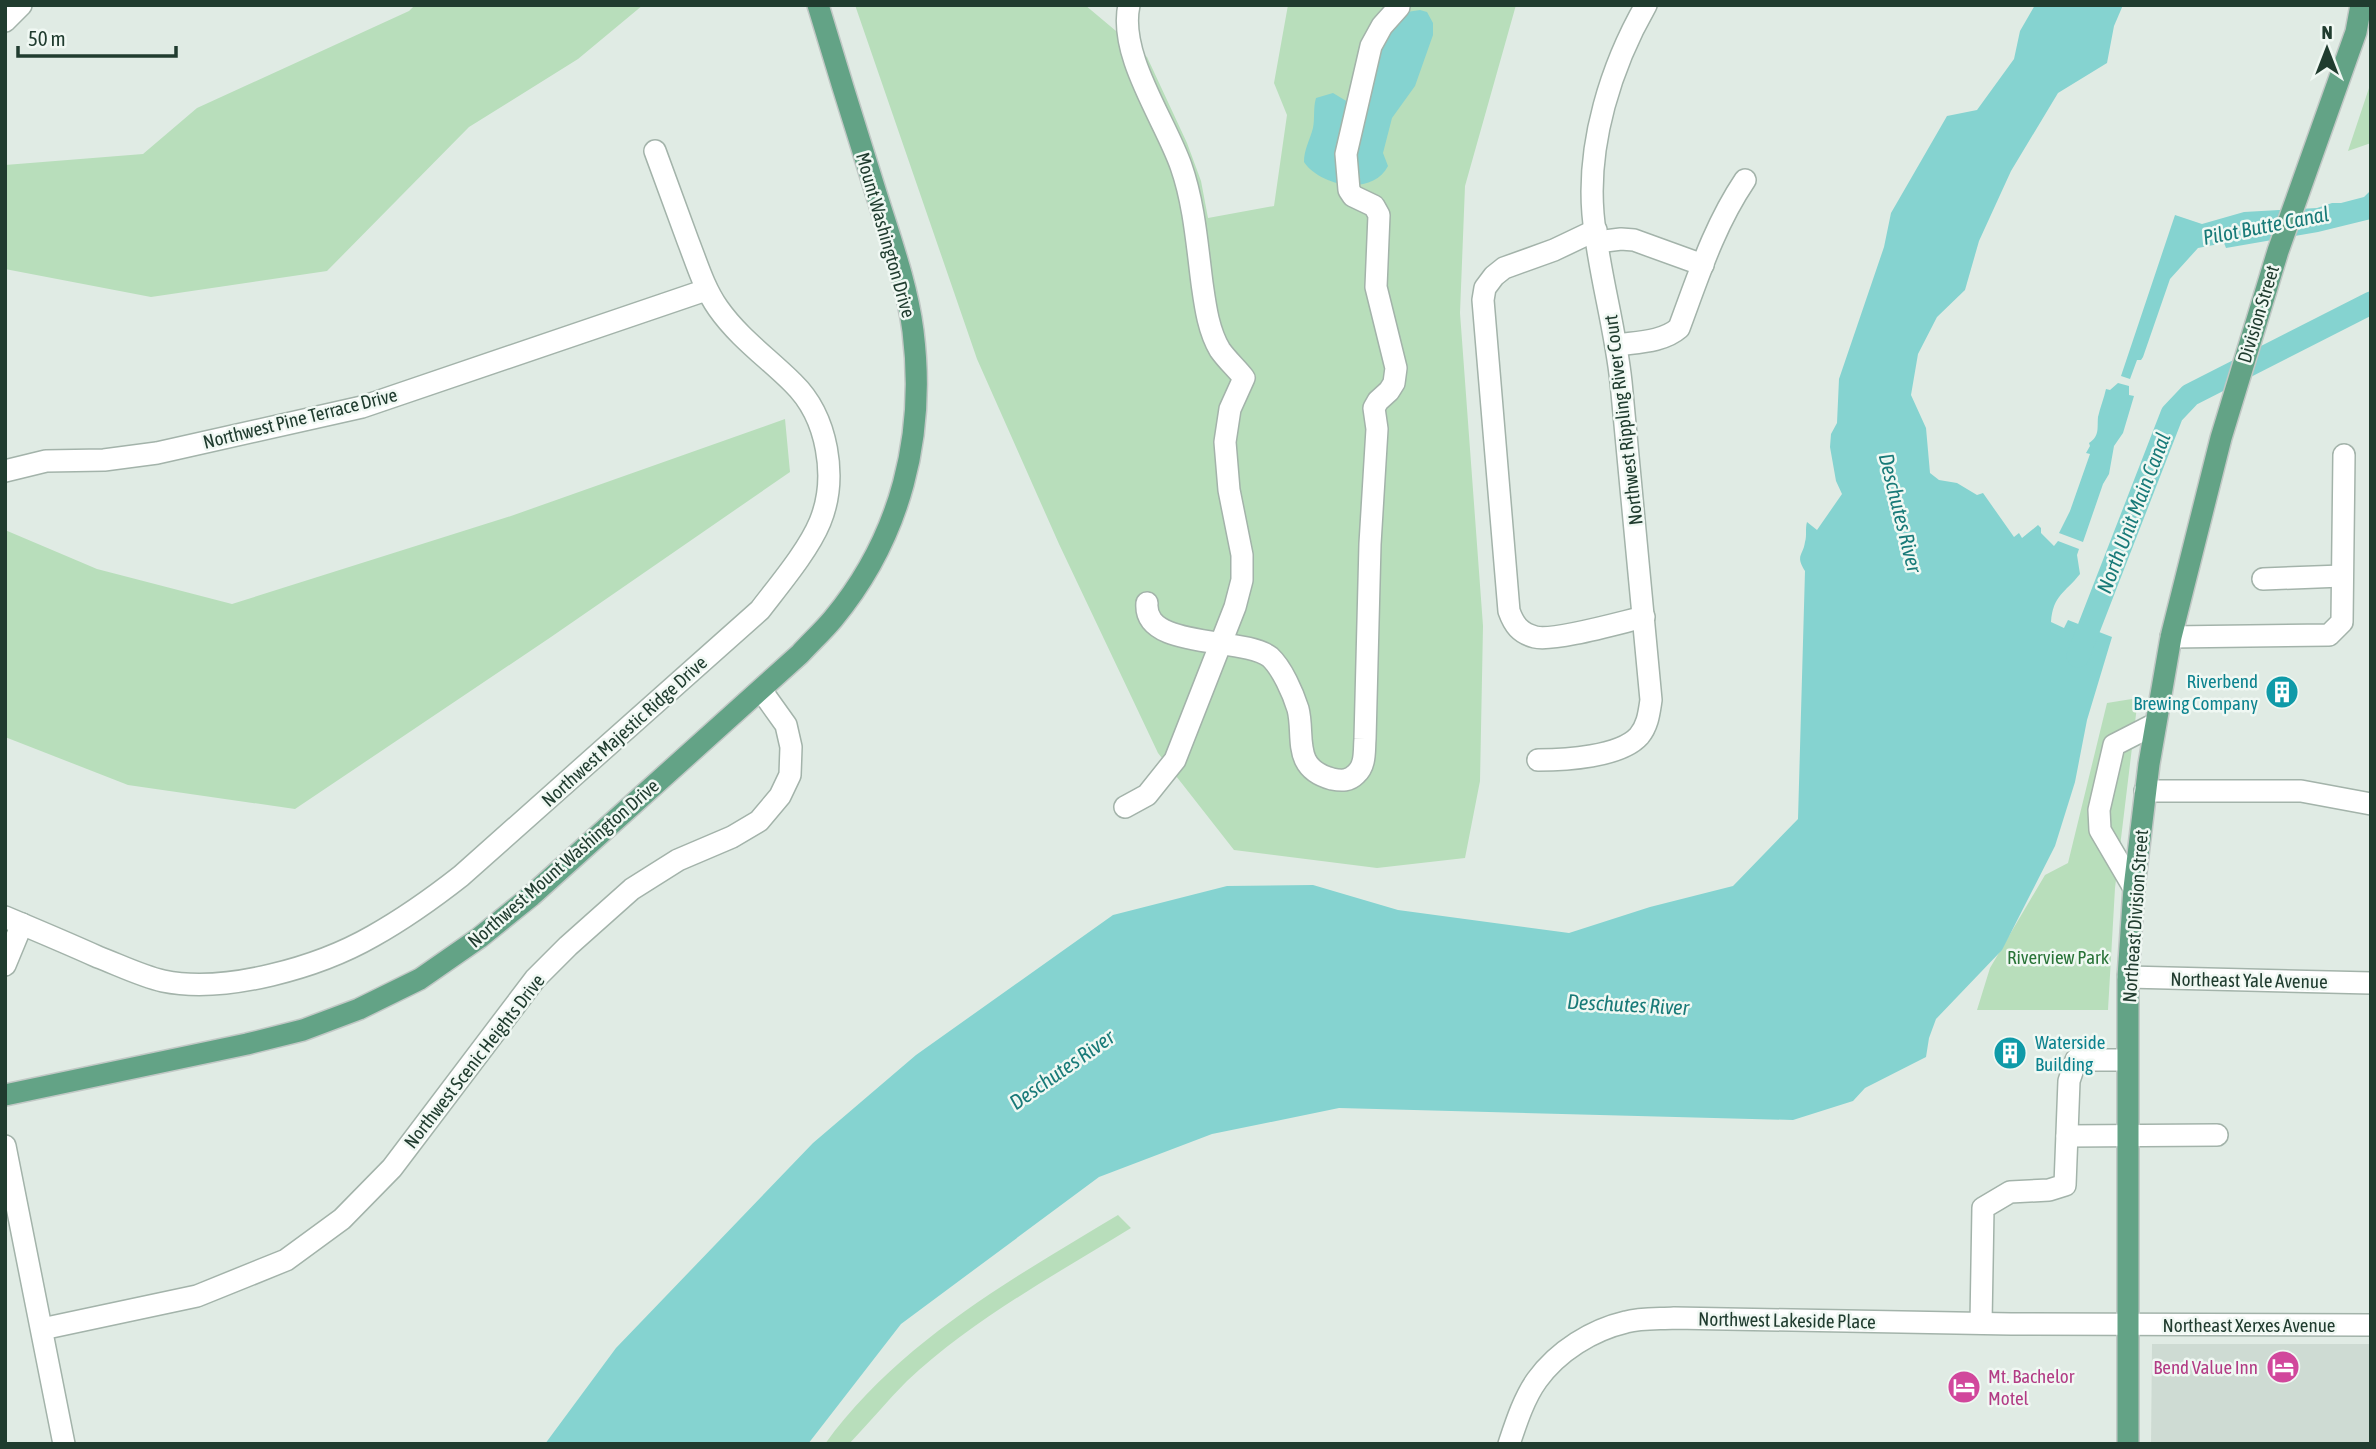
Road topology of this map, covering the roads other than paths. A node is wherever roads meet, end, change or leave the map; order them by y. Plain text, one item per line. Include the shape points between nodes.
1 (21, 5) edge
2 (818, 5) edge
3 (1129, 5) edge
4 (1646, 5) edge
5 (2361, 5) edge
6 (2371, 5) edge
7 (1399, 7) dead end
8 (5, 21) edge
9 (2356, 32) junction
10 (655, 151) dead end
11 (1745, 180) dead end
12 (1596, 236) junction
13 (1703, 265) junction
14 (706, 290) junction
15 (1617, 345) junction
16 (2232, 399) joint
17 (2344, 455) dead end
18 (5, 471) edge
19 (2342, 576) junction
20 (2263, 579) dead end
21 (1147, 603) dead end
22 (1644, 617) junction
23 (833, 619) joint
24 (2171, 637) junction
25 (1222, 644) junction
26 (761, 690) junction
27 (2155, 724) junction
28 (1538, 760) dead end
29 (2145, 791) junction
30 (2371, 804) edge
31 (1125, 807) dead end
32 (2134, 888) junction
33 (14, 920) edge
34 (5, 965) edge
35 (2128, 977) junction
36 (2371, 983) edge
37 (2127, 1060) junction
38 (5, 1095) edge
39 (2217, 1135) dead end
40 (2067, 1136) junction
41 (2127, 1136) junction
42 (5, 1146) edge
43 (1982, 1323) junction
44 (2127, 1324) junction
45 (2371, 1325) edge
46 (42, 1329) junction
47 (64, 1444) edge
48 (1508, 1444) edge
49 (2128, 1444) edge

1 - 8 street
2 - 23 main road, Mount Washington Drive via 900,271 912,329 917,409 903,487 887,533 866,574
3 - 25 street via 1128,33 1138,69 1170,135 1191,202 1206,312 1220,349 1244,378 1230,409 1225,442 1242,580
4 - 12 street, Northwest Rippling River Court via 1606,102 1593,180
5 - 9 main road, Division Street
6 - 9 main road, Division Street
7 - 25 street via 1371,46 1346,153 1349,190 1374,206 1379,215 1376,287 1396,368 1394,383 1374,408 1377,429 1365,738 1363,764 1357,773 1338,780 1309,766 1299,737 1298,710 1280,671 1270,657 1251,648
9 - 16 main road, Division Street via 2295,200
10 - 14 street, Northwest Majestic Ridge Drive
11 - 13 street via 1727,206
12 - 13 street via 1634,240
12 - 15 street, Northwest Rippling River Court
12 - 22 street via 1504,268 1485,288 1509,611 1522,632 1546,638
13 - 15 street via 1679,328 1672,335
14 - 18 street, Northwest Pine Terrace Drive via 362,407 157,453 46,461
14 - 33 street, Northwest Majestic Ridge Drive via 730,324 808,402 822,429 827,457 826,503 819,524 760,610 461,876 371,938 309,964 249,981 203,985 163,981
15 - 22 street, Northwest Rippling River Court
16 - 24 main road, Northeast Division Street
17 - 19 street
19 - 20 street
19 - 24 street via 2342,622 2329,635
21 - 25 street via 1146,612 1162,630
22 - 28 street, Northwest Rippling River Court via 1651,700 1648,721 1638,737 1623,748 1566,760
23 - 26 main road, Northwest Mount Washington Drive
24 - 27 main road, Northeast Division Street
25 - 31 street via 1174,760 1147,795
26 - 38 main road, Northwest Mount Washington Drive via 531,896 420,979 303,1030
26 - 46 street, Northwest Scenic Heights Drive via 786,724 791,747 790,775 780,796 759,821 678,860 632,889 568,946 535,979 391,1168 342,1219 286,1260 197,1296
27 - 29 main road, Northeast Division Street
27 - 32 street via 2115,744 2099,810 2100,830
29 - 30 street via 2301,791
29 - 32 main road, Northeast Division Street
32 - 35 main road, Northeast Division Street
33 - 34 street
35 - 36 street, Northeast Yale Avenue
35 - 37 main road, Northeast Division Street
37 - 40 street via 2076,1060 2068,1081
37 - 41 main road, Northeast Division Street
39 - 41 street
40 - 41 street
40 - 43 street via 2065,1185 2010,1192 1983,1208
41 - 44 main road, Northeast Division Street
42 - 46 street
43 - 44 street, Northwest Lakeside Place
43 - 48 street, Northwest Lakeside Place via 1628,1321 1589,1335 1563,1353 1537,1380
44 - 45 street, Northeast Xerxes Avenue
44 - 49 main road, Northeast Division Street
46 - 47 street

